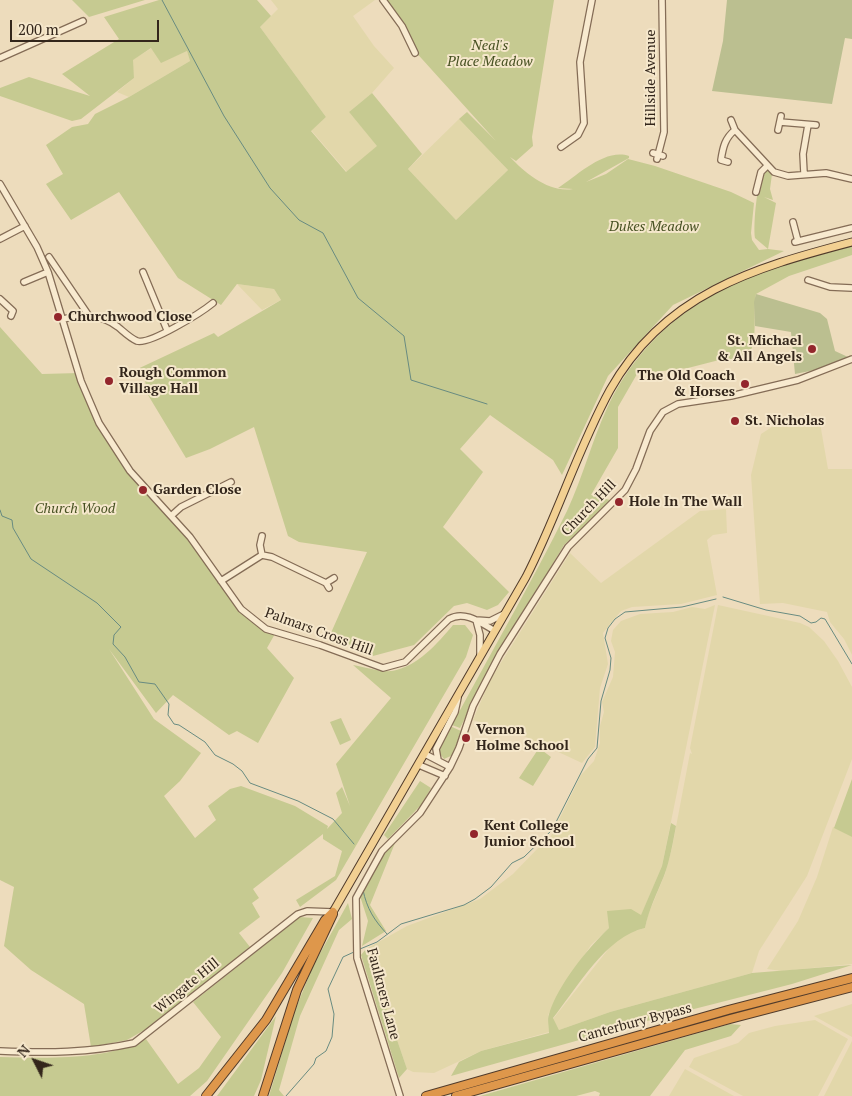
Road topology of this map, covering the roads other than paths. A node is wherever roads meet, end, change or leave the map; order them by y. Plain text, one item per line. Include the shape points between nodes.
1 (383, 0) edge
2 (592, 0) edge
3 (662, 0) edge
4 (83, 21) dead end
5 (415, 53) dead end
6 (0, 58) edge
7 (731, 120) dead end
8 (808, 125) junction
9 (816, 125) dead end
10 (735, 130) junction
11 (778, 130) dead end
12 (561, 147) dead end
13 (658, 156) dead end
14 (728, 162) dead end
15 (767, 166) junction
16 (804, 173) junction
17 (852, 179) edge
18 (0, 184) edge
19 (756, 192) dead end
20 (6, 195) junction
21 (0, 197) edge
22 (793, 222) dead end
23 (25, 226) junction
24 (852, 228) edge
25 (0, 239) edge
26 (852, 242) edge
27 (49, 257) dead end
28 (57, 270) junction
29 (144, 272) dead end
30 (48, 274) junction
31 (808, 280) dead end
32 (24, 282) dead end
33 (852, 288) edge
34 (0, 299) edge
35 (213, 303) dead end
36 (10, 316) dead end
37 (89, 316) junction
38 (63, 319) junction
39 (167, 330) junction
40 (852, 360) edge
41 (231, 482) dead end
42 (170, 516) junction
43 (262, 536) dead end
44 (262, 555) junction
45 (334, 578) dead end
46 (221, 581) junction
47 (505, 613) junction
48 (476, 620) junction
49 (495, 631) junction
50 (479, 660) junction
51 (458, 698) junction
52 (425, 754) junction
53 (438, 760) junction
54 (418, 765) junction
55 (450, 767) junction
56 (445, 776) junction
57 (333, 912) junction
58 (852, 978) edge
59 (852, 987) edge
60 (0, 1051) edge
61 (206, 1096) edge
62 (263, 1096) edge
63 (400, 1096) edge
64 (426, 1096) edge
65 (456, 1096) edge

1 - 5 street via 402,26
2 - 12 street via 580,62 584,123 578,135
3 - 13 street, Hillside Avenue via 664,132
4 - 6 street
7 - 10 street
8 - 9 street
8 - 11 street via 781,119
8 - 16 street via 803,154
10 - 14 street via 727,137 723,148 721,160
10 - 15 street
15 - 16 street via 774,172 794,178
15 - 19 street via 761,172
16 - 17 street via 826,170
18 - 20 street
20 - 21 street
20 - 23 street
22 - 24 street via 797,242
23 - 25 street
23 - 30 street
26 - 47 main road via 741,275 680,311 640,348 610,390 546,539
27 - 28 street
28 - 30 street
28 - 37 street
29 - 39 street
30 - 32 street
30 - 38 street
31 - 33 street via 830,287
34 - 36 street via 13,311
35 - 39 street via 181,325
37 - 38 street
37 - 39 street via 110,321 140,342
38 - 42 street via 81,381 99,423 130,471
40 - 55 street, Church Hill via 798,380 732,396 678,404 663,412 650,431 630,483 568,547 500,654 473,706
41 - 42 street via 180,507
42 - 46 street via 190,537
43 - 44 street
44 - 45 street via 328,586
44 - 46 street
46 - 48 street, Palmars Cross Hill via 241,609 266,628 383,668 405,662 452,617 467,616
47 - 48 street via 490,621
47 - 49 main road
48 - 49 street, Palmars Cross Hill
48 - 50 street via 481,645
49 - 50 main road
50 - 51 main road
51 - 52 main road
51 - 53 street via 455,712 436,749
52 - 53 street
52 - 54 main road
53 - 55 street
54 - 56 street
54 - 57 main road
55 - 56 street, Faulkners Lane
56 - 63 street, Faulkners Lane via 420,813 382,851 356,898 357,954
57 - 60 street, Wingate Hill via 298,914 134,1043 45,1054
57 - 61 highway via 325,920 266,1020
57 - 62 highway via 293,1000
58 - 64 highway, Canterbury Bypass
59 - 65 highway, Canterbury Bypass

